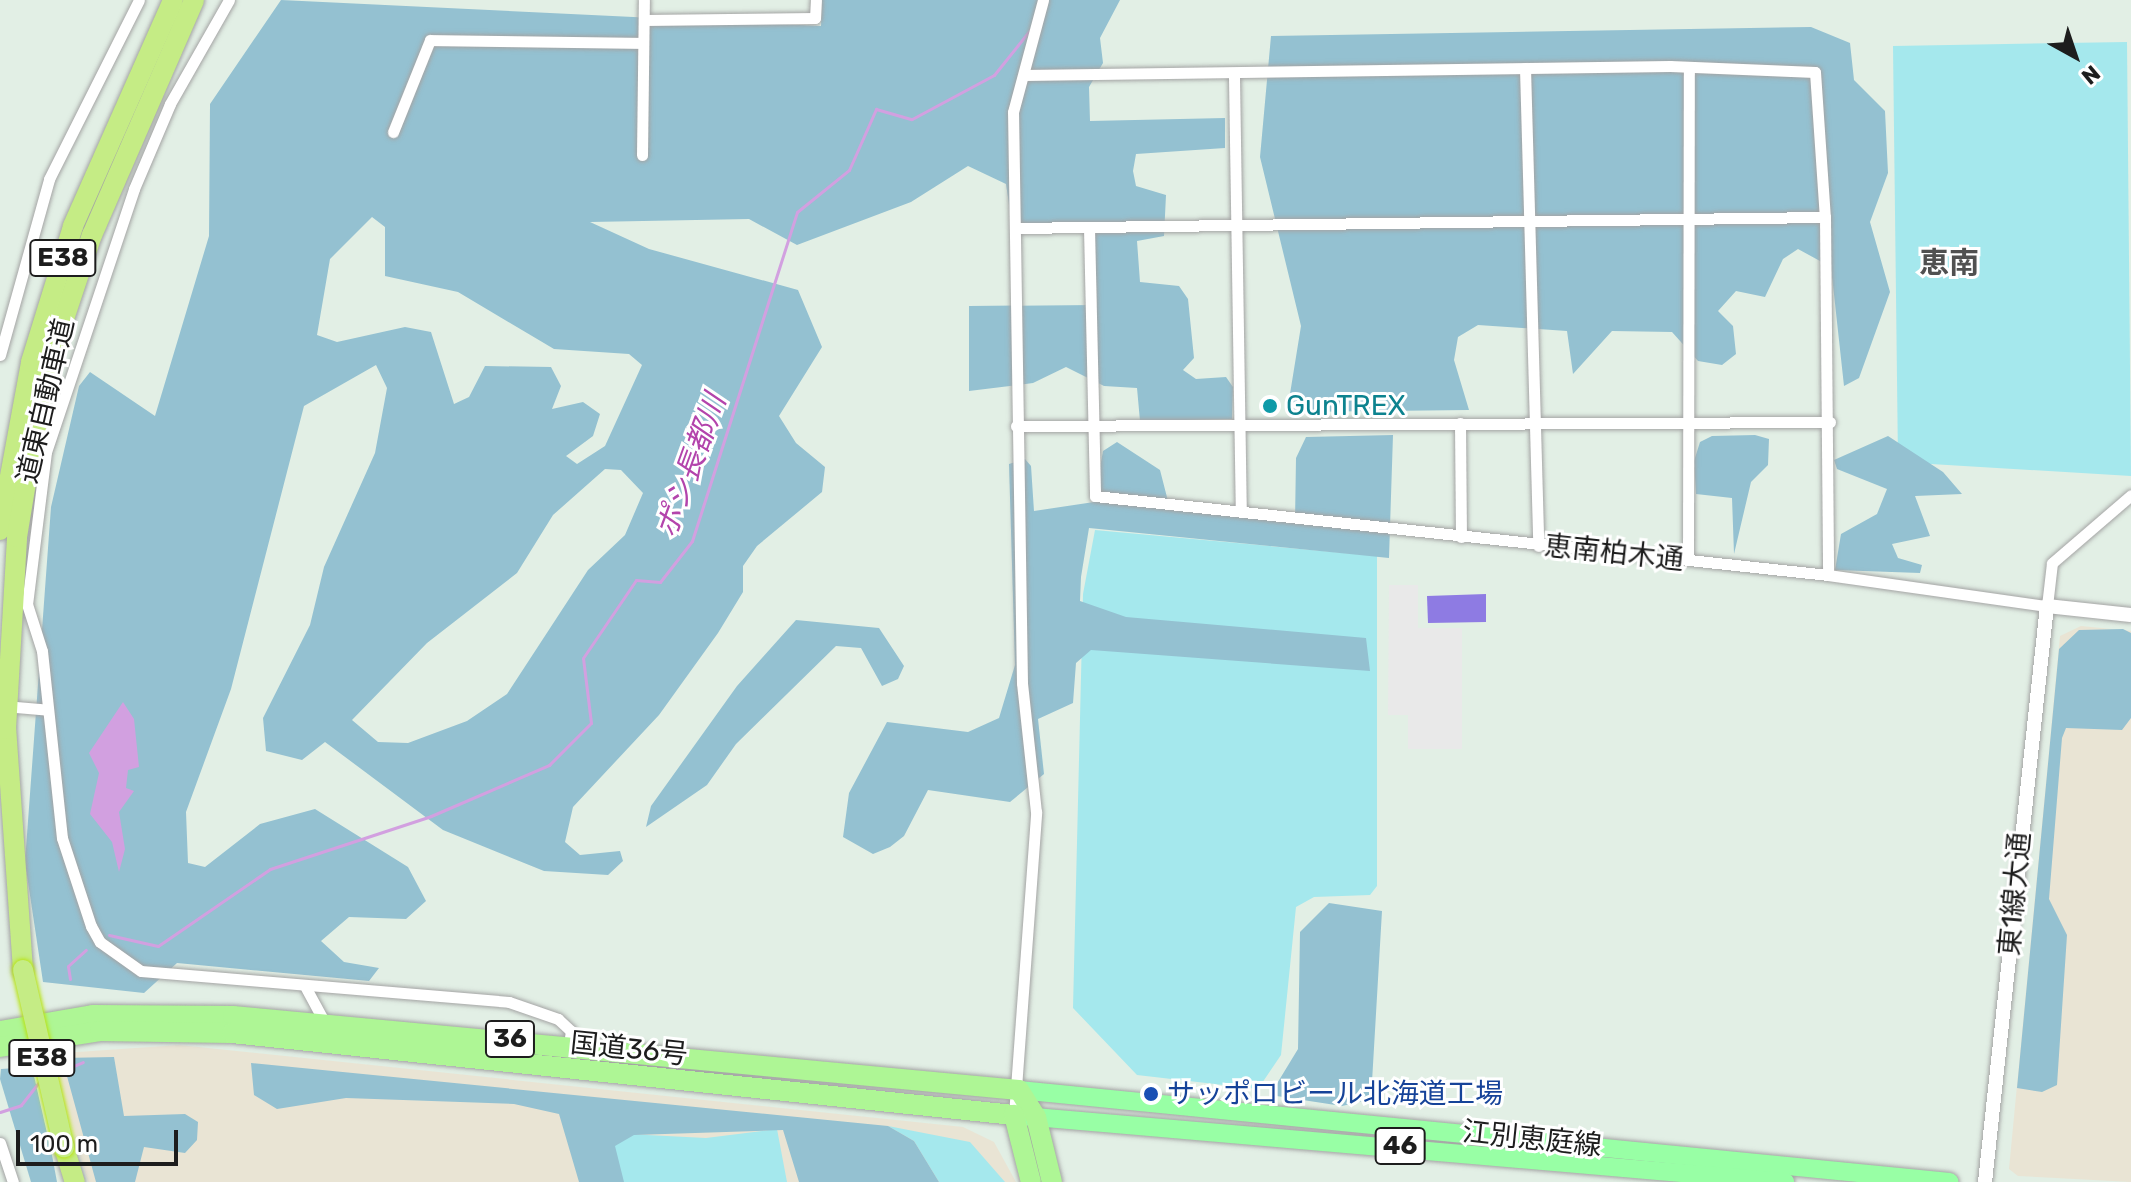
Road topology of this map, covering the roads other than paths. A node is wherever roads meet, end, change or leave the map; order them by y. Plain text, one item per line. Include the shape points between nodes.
1 (139, 0) edge
2 (173, 0) edge
3 (194, 0) edge
4 (229, 0) edge
5 (644, 0) edge
6 (816, 0) edge
7 (1043, 0) edge
8 (644, 20) junction
9 (642, 43) junction
10 (1689, 67) junction
11 (1525, 68) junction
12 (1024, 75) junction
13 (1234, 77) junction
14 (393, 132) dead end
15 (642, 155) dead end
16 (1825, 217) junction
17 (1688, 219) junction
18 (1526, 220) junction
19 (1235, 227) junction
20 (1016, 228) junction
21 (1089, 228) junction
22 (0, 355) edge
23 (1830, 422) junction
24 (1460, 423) junction
25 (1534, 423) junction
26 (1687, 425) junction
27 (1016, 426) junction
28 (1094, 426) junction
29 (1238, 427) junction
30 (2131, 495) edge
31 (1241, 510) junction
32 (0, 530) edge
33 (1461, 537) junction
34 (1538, 546) junction
35 (1688, 560) junction
36 (1828, 575) junction
37 (2047, 606) junction
38 (2131, 615) edge
39 (16, 707) dead end
40 (48, 710) junction
41 (0, 817) edge
42 (23, 970) junction
43 (306, 988) junction
44 (326, 1025) junction
45 (0, 1031) edge
46 (569, 1043) junction
47 (0, 1047) edge
48 (1019, 1090) junction
49 (1014, 1115) junction
50 (1036, 1117) junction
51 (0, 1143) edge
52 (1723, 1172) edge
53 (13, 1182) edge
54 (75, 1182) edge
55 (1031, 1182) edge
56 (1052, 1182) edge
57 (1785, 1182) edge
58 (1949, 1182) edge
59 (1985, 1182) edge

1 - 22 street via 49,179
2 - 32 highway, 道東自動車道 / E38 via 73,226 31,362
3 - 42 highway, 道東自動車道 / E38 via 92,235 49,364 31,452 17,537 6,729
4 - 40 street via 140,174 60,397 35,511 27,604 42,651
5 - 8 street
6 - 8 street via 815,18
7 - 12 street
8 - 9 street
9 - 14 street via 430,40
9 - 15 street
10 - 11 street
10 - 16 street via 1815,72
10 - 17 street
11 - 13 street
11 - 18 street
12 - 13 street
12 - 20 street via 1013,112
13 - 19 street
16 - 17 street
16 - 23 street
17 - 18 street
17 - 26 street
18 - 19 street
18 - 25 street
19 - 21 street
19 - 29 street
20 - 21 street
20 - 27 street
21 - 28 street
23 - 26 street
23 - 36 street
24 - 25 street
24 - 29 street
24 - 33 street
25 - 26 street
25 - 34 street
26 - 35 street
27 - 28 street
27 - 48 street via 1022,683 1036,812 1017,1024
28 - 29 street
28 - 31 street, 恵南柏木通 via 1095,496
29 - 31 street
30 - 37 street via 2052,563
31 - 33 street, 恵南柏木通
33 - 34 street, 恵南柏木通
34 - 35 street, 恵南柏木通
35 - 36 street, 恵南柏木通
36 - 37 street, 恵南柏木通
37 - 38 street, 恵南柏木通
37 - 59 street, 東1線大通
39 - 40 street
40 - 43 street via 62,838 100,942 141,971
41 - 42 highway, 道東自動車道 / E38
42 - 54 highway, 道東自動車道 / E38, bridge
43 - 44 street
43 - 46 street via 509,1002 558,1019 571,1031
44 - 45 highway, 国道36号 / 36 via 162,1012
44 - 46 highway, 国道36号 / 36
46 - 48 highway, 国道36号 / 36
47 - 49 highway, 国道36号 / 36 via 100,1031 232,1033
48 - 49 street
48 - 50 highway
48 - 52 main road, 江別恵庭線 / 46
49 - 50 main road, 江別恵庭線 / 46
49 - 55 highway
50 - 52 main road, 江別恵庭線 / 46
50 - 56 highway
51 - 53 street
52 - 57 main road, 江別恵庭線 / 46
52 - 58 main road, 江別恵庭線 / 46

